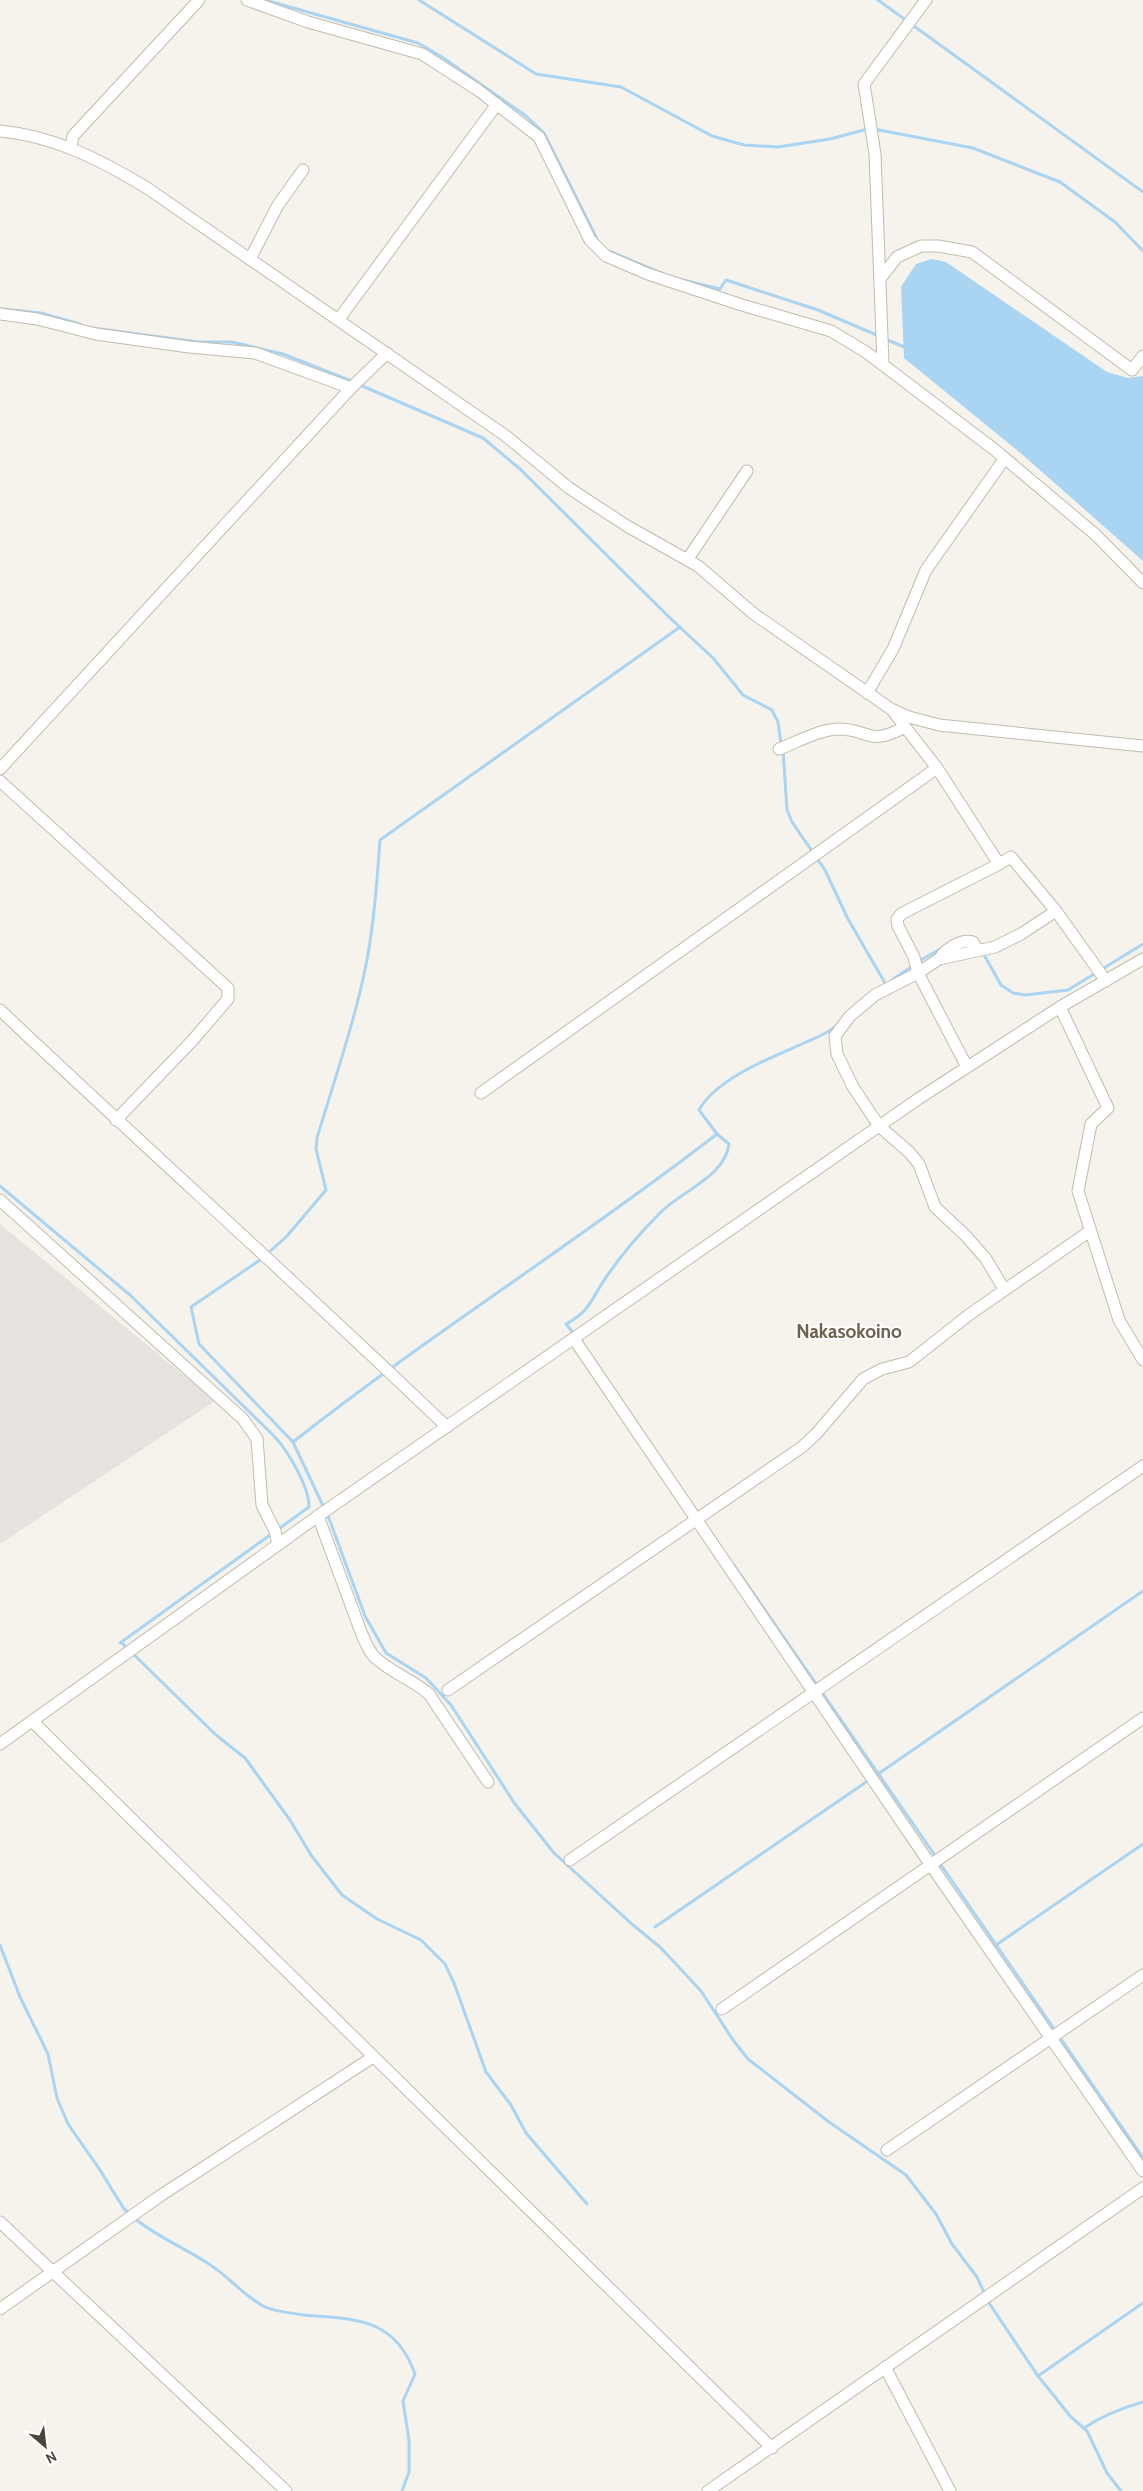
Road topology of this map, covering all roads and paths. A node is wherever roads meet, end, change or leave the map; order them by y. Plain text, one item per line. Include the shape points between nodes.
1 (200, 0) edge
2 (247, 0) edge
3 (926, 0) edge
4 (497, 104) junction
5 (0, 131) edge
6 (71, 147) junction
7 (303, 170) dead end
8 (250, 259) junction
9 (880, 279) junction
10 (0, 314) edge
11 (339, 319) junction
12 (387, 353) junction
13 (1143, 356) edge
14 (883, 364) junction
15 (351, 388) junction
16 (1005, 458) junction
17 (748, 471) dead end
18 (687, 560) junction
19 (1143, 583) edge
20 (867, 693) junction
21 (890, 709) junction
22 (905, 727) junction
23 (1143, 746) edge
24 (778, 749) dead end
25 (937, 768) junction
26 (0, 769) edge
27 (0, 781) edge
28 (1000, 864) junction
29 (1056, 911) junction
30 (1143, 959) edge
31 (918, 973) junction
32 (1106, 981) junction
33 (1060, 1007) junction
34 (0, 1010) edge
35 (967, 1067) junction
36 (481, 1093) dead end
37 (116, 1120) junction
38 (879, 1126) junction
39 (0, 1200) edge
40 (1090, 1231) junction
41 (1004, 1289) junction
42 (574, 1339) junction
43 (1143, 1360) edge
44 (448, 1427) junction
45 (1143, 1466) edge
46 (318, 1516) junction
47 (696, 1518) junction
48 (278, 1545) junction
49 (448, 1690) dead end
50 (815, 1692) junction
51 (1143, 1718) edge
52 (32, 1721) junction
53 (0, 1744) edge
54 (488, 1782) dead end
55 (570, 1860) dead end
56 (930, 1864) junction
57 (1143, 1975) edge
58 (722, 2009) dead end
59 (1052, 2038) junction
60 (373, 2057) junction
61 (887, 2150) dead end
62 (1143, 2171) edge
63 (1143, 2188) edge
64 (0, 2222) edge
65 (52, 2272) junction
66 (0, 2309) edge
67 (885, 2367) junction
68 (772, 2448) junction
69 (286, 2491) edge
70 (708, 2491) edge
71 (950, 2491) edge

1 - 6 street via 73,136
2 - 4 street via 308,22 422,54
3 - 9 street via 864,84 875,154
4 - 11 street
4 - 14 street via 539,136 590,240 606,256 742,306 831,331
5 - 6 street
6 - 8 street via 106,162
7 - 8 street via 278,205
8 - 11 street
9 - 13 street via 897,257 921,246 972,252 1132,370
9 - 14 street
10 - 15 street via 37,319 96,334 255,353
11 - 12 street
12 - 15 street
12 - 18 street via 506,436 569,488
14 - 16 street
15 - 26 street
16 - 19 street via 1096,535
16 - 20 street via 926,570 894,649
17 - 18 street
18 - 20 street via 754,614
20 - 21 street
21 - 22 street
21 - 23 street via 939,725
22 - 24 street via 883,737 839,729 826,731
22 - 25 street
25 - 28 street
25 - 36 street
27 - 37 street via 228,988 228,999
28 - 29 street via 1011,857
28 - 31 street via 901,914 897,919
29 - 31 street via 995,947 939,959
29 - 32 street
30 - 32 street
31 - 35 street
31 - 38 street via 874,995 850,1016 835,1036 837,1054 853,1087
32 - 33 street
33 - 35 street
33 - 40 street via 1108,1108 1090,1124 1078,1191
34 - 37 street
35 - 38 street
37 - 44 street via 309,1295
38 - 41 street via 919,1164 935,1207 986,1259
38 - 42 street
39 - 48 street via 243,1419 256,1439 262,1505
40 - 41 street
40 - 43 street via 1119,1320
41 - 47 street via 909,1362 882,1369 863,1379 802,1447
42 - 44 street
42 - 47 street
44 - 46 street
45 - 50 street
46 - 48 street
46 - 54 street via 370,1650 376,1659 429,1694
47 - 49 street
47 - 50 street
48 - 52 street
50 - 55 street
50 - 56 street
51 - 56 street
52 - 53 street
52 - 60 street
56 - 58 street
56 - 59 street
57 - 59 street
59 - 61 street
59 - 62 street
60 - 65 street via 160,2196
60 - 68 street
63 - 67 street
64 - 65 street
65 - 66 street
65 - 69 street
67 - 68 street
67 - 71 street
68 - 70 street

